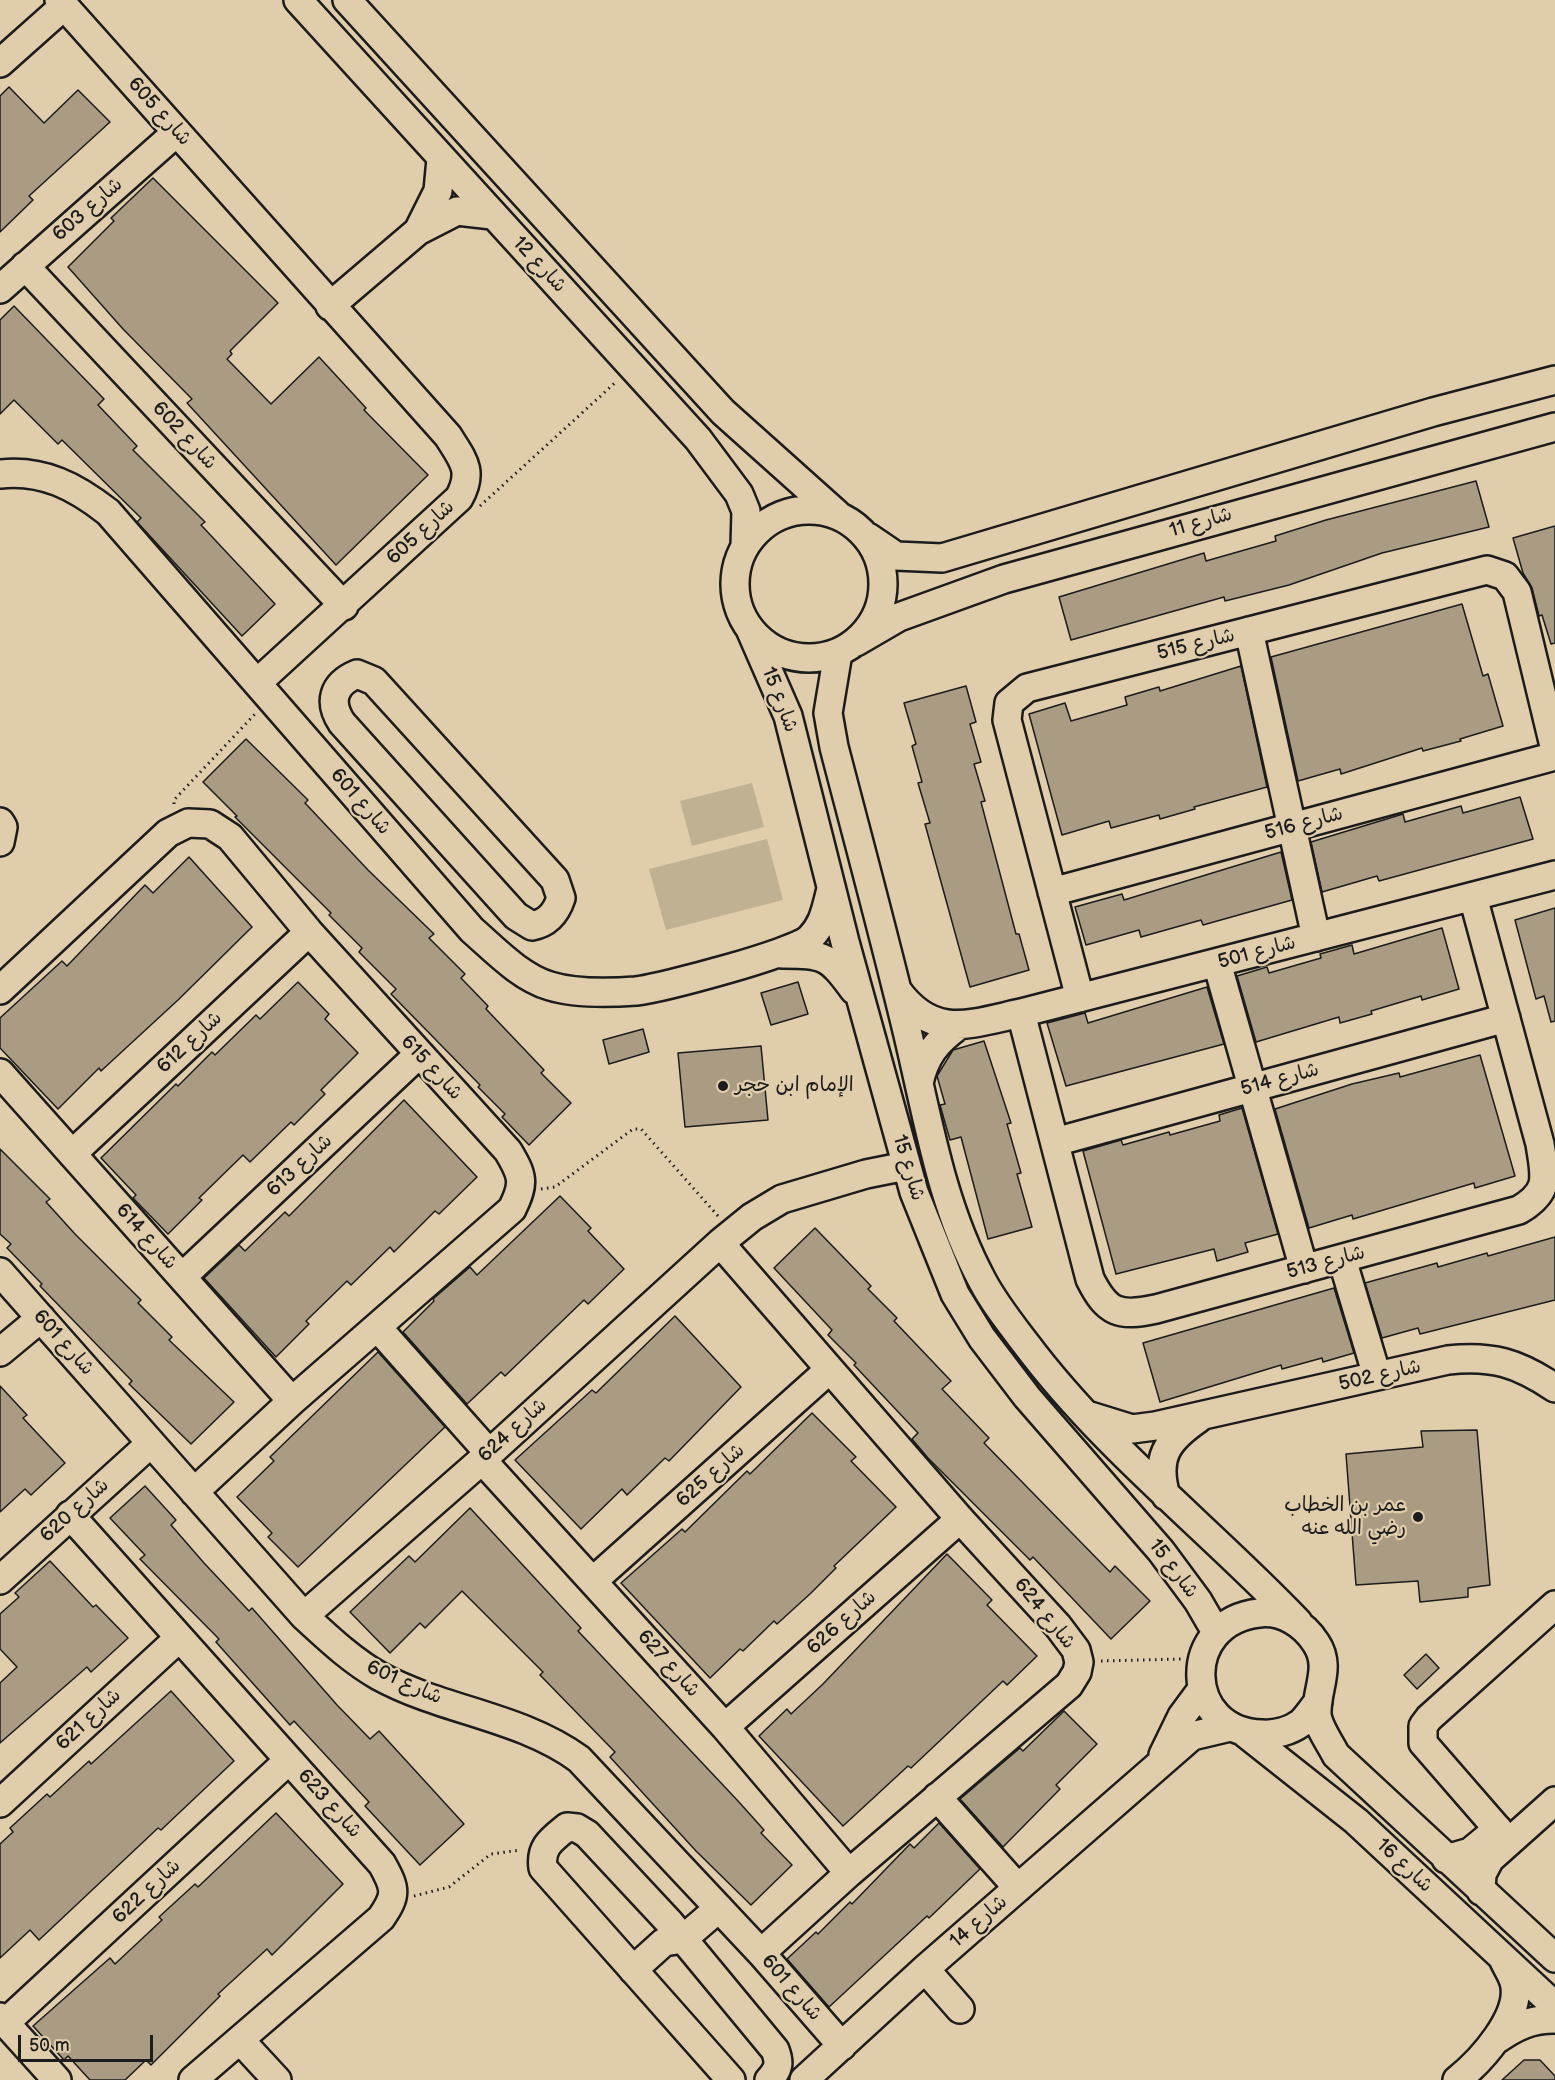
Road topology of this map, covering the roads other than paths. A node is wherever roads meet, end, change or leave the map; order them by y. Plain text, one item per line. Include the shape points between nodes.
1 (298, 0) edge
2 (347, 0) edge
3 (61, 3) edge
4 (0, 63) edge
5 (177, 132) junction
6 (441, 159) junction
7 (492, 215) junction
8 (418, 231) junction
9 (25, 266) junction
10 (0, 289) edge
11 (330, 306) junction
12 (1555, 381) edge
13 (1506, 393) junction
14 (1555, 427) edge
15 (0, 474) edge
16 (1360, 479) junction
17 (837, 514) junction
18 (868, 537) junction
19 (745, 546) junction
20 (344, 606) junction
21 (750, 629) junction
22 (1248, 631) junction
23 (847, 648) junction
24 (256, 683) junction
25 (1555, 750) edge
26 (1555, 756) edge
27 (427, 817) junction
28 (0, 822) edge
29 (1291, 827) junction
30 (385, 830) junction
31 (0, 842) edge
32 (413, 863) junction
33 (1555, 875) edge
34 (831, 888) junction
35 (1052, 892) junction
36 (1473, 897) junction
37 (309, 932) junction
38 (1316, 937) junction
39 (781, 954) junction
40 (1217, 963) junction
41 (897, 989) junction
42 (0, 990) edge
43 (860, 998) junction
44 (1080, 998) junction
45 (1021, 1013) junction
46 (1506, 1018) junction
47 (958, 1026) junction
48 (418, 1055) junction
49 (0, 1073) edge
50 (919, 1083) junction
51 (1252, 1087) junction
52 (1055, 1142) junction
53 (72, 1154) junction
54 (906, 1166) junction
55 (726, 1238) junction
56 (1341, 1259) junction
57 (1304, 1269) junction
58 (0, 1272) edge
59 (182, 1277) junction
60 (40, 1318) junction
61 (377, 1327) junction
62 (0, 1352) edge
63 (829, 1370) junction
64 (1377, 1376) junction
65 (1555, 1388) edge
66 (292, 1401) junction
67 (1083, 1414) junction
68 (1201, 1417) junction
69 (151, 1443) junction
70 (486, 1456) junction
71 (194, 1492) junction
72 (1166, 1496) junction
73 (70, 1515) junction
74 (960, 1519) junction
75 (0, 1580) edge
76 (593, 1581) junction
77 (1555, 1605) edge
78 (304, 1616) junction
79 (1298, 1622) junction
80 (1216, 1632) junction
81 (179, 1638) junction
82 (1202, 1689) junction
83 (1318, 1702) junction
84 (725, 1727) junction
85 (1238, 1730) junction
86 (289, 1760) junction
87 (1156, 1767) junction
88 (937, 1797) junction
89 (1555, 1801) edge
90 (0, 1803) edge
91 (1504, 1836) junction
92 (1446, 1858) junction
93 (849, 1873) junction
94 (1018, 1888) junction
95 (1481, 1891) junction
96 (712, 1900) junction
97 (673, 1935) junction
98 (761, 1953) junction
99 (1502, 1957) junction
100 (1555, 1958) edge
101 (633, 1970) junction
102 (918, 1976) junction
103 (1555, 2006) edge
104 (954, 2015) dead end
105 (1555, 2019) edge
106 (3, 2020) edge
107 (240, 2040) junction
108 (1495, 2040) junction
109 (842, 2046) junction
110 (1461, 2079) edge
111 (57, 2080) edge
112 (194, 2080) edge
113 (277, 2080) edge
114 (731, 2080) edge
115 (769, 2080) edge
116 (804, 2080) edge

1 - 6 street, شارع 12
2 - 17 street, شارع 12 via 723,412
3 - 4 street
3 - 5 street, شارع 605
5 - 9 street, شارع 603
5 - 11 street, شارع 605
6 - 7 street, شارع 12
6 - 8 street via 438,191
7 - 8 street via 457,211
7 - 19 street, شارع 12 via 634,366 733,483 746,511
8 - 11 street
9 - 10 street, شارع 603
9 - 20 street, شارع 602
11 - 20 street, شارع 605 via 448,436 465,463 467,483 459,498
12 - 13 street, شارع 11
13 - 16 street via 1516,402 1519,414 1510,427 1415,452
13 - 18 street, شارع 11 via 942,558 896,556
14 - 16 street, شارع 11
15 - 24 street, شارع 601 via 52,477 81,491 108,512
16 - 23 street, شارع 11 via 1004,579 899,617
17 - 18 street
17 - 19 street via 817,509 795,510 758,529
18 - 23 street via 882,569 882,604 872,625
19 - 21 street via 736,566 735,588
20 - 24 street, شارع 605
21 - 23 street via 768,646 790,656 814,658
21 - 34 street, شارع 15 via 788,716
22 - 25 street, شارع 515 via 1487,570 1505,576 1517,592
22 - 29 street
22 - 35 street, شارع 515 via 1027,688 1009,703 1007,720
23 - 41 street, شارع 15 via 828,713
24 - 30 street, شارع 601
26 - 29 street, شارع 516
27 - 27 street via 523,922 541,924 557,909 561,898 555,880 374,681 357,674 349,678 335,690 335,712
27 - 30 street
27 - 32 street
28 - 31 street
29 - 35 street, شارع 516
29 - 38 street
30 - 32 street, شارع 601
32 - 39 street, شارع 601 via 472,930 511,964 549,986 592,992 638,991
33 - 36 street, شارع 501
34 - 39 street, شارع 601 via 823,923 808,940
34 - 43 street, شارع 15
35 - 44 street, شارع 515
36 - 38 street, شارع 501
36 - 46 street, شارع 513
37 - 42 street, شارع 615 via 230,837 210,825 188,823 168,833
37 - 48 street, شارع 615
37 - 53 street, شارع 612
38 - 40 street, شارع 501
39 - 43 street, شارع 601 via 813,954 834,963
40 - 44 street, شارع 501
40 - 51 street
41 - 47 street, شارع 501 via 922,1017
41 - 50 street, شارع 15
43 - 54 street, شارع 15
44 - 45 street, شارع 501
45 - 47 street, شارع 501
45 - 52 street, شارع 513
46 - 51 street, شارع 514
46 - 56 street, شارع 513 via 1540,1144 1545,1177 1536,1200 1519,1210
47 - 50 street, شارع 501 via 930,1050
48 - 59 street, شارع 613
48 - 61 street, شارع 615 via 508,1151 522,1173 521,1191 512,1209
49 - 53 street, شارع 614
50 - 67 street, شارع 15 via 941,1182 983,1282 1047,1372
51 - 52 street, شارع 514
51 - 57 street
52 - 57 street, شارع 513 via 1090,1279 1101,1301 1115,1310 1132,1314
53 - 59 street, شارع 614
54 - 55 street, شارع 624 via 782,1199
54 - 80 street, شارع 15 via 950,1283 982,1338 1161,1551 1198,1600
55 - 63 street, شارع 624
55 - 70 street, شارع 624
56 - 57 street, شارع 513
56 - 64 street
58 - 60 street, شارع 601
59 - 66 street, شارع 614
60 - 62 street
60 - 69 street, شارع 601
61 - 66 street
61 - 70 street, شارع 627
63 - 74 street, شارع 624
63 - 76 street, شارع 625
64 - 65 street, شارع 502 via 1476,1357 1502,1360
64 - 68 street, شارع 502
66 - 71 street
67 - 68 street, شارع 502 via 1132,1429
67 - 72 street, شارع 15
68 - 72 street, شارع 502 via 1169,1444 1162,1460 1161,1479
69 - 71 street, شارع 601
69 - 73 street, شارع 620
70 - 76 street, شارع 627
70 - 78 street, شارع 624
71 - 78 street, شارع 601
72 - 79 street, شارع 15 via 1245,1567
73 - 75 street, شارع 620
73 - 81 street, شارع 623
74 - 84 street, شارع 626
74 - 88 street, شارع 624 via 1058,1626 1076,1650 1078,1662 1069,1685
76 - 84 street, شارع 627
77 - 91 street via 1423,1726 1423,1743
78 - 96 street, شارع 601 via 352,1659 381,1677 556,1743 579,1759
79 - 80 street via 1270,1611 1260,1612 1240,1615
79 - 83 street via 1318,1644 1325,1673
80 - 82 street via 1202,1659
81 - 86 street, شارع 623
81 - 90 street, شارع 621
82 - 85 street via 1212,1711
82 - 87 street, شارع 14 via 1182,1716
83 - 85 street via 1300,1723 1275,1735
83 - 92 street, شارع 16 via 1317,1716 1336,1755
84 - 93 street, شارع 627
85 - 87 street, شارع 14 via 1192,1736
85 - 99 street, شارع 16 via 1356,1821
86 - 106 street, شارع 622
86 - 107 street, شارع 623 via 382,1864 393,1884 392,1901 381,1918
87 - 94 street, شارع 14
88 - 93 street, شارع 624
88 - 94 street
89 - 91 street
91 - 92 street
91 - 95 street via 1485,1868
92 - 95 street, شارع 16
93 - 98 street, شارع 624
94 - 102 street, شارع 14
95 - 100 street, شارع 16
96 - 97 street
96 - 98 street, شارع 601
97 - 101 street
97 - 101 street via 587,1834 567,1827 544,1846 543,1868
97 - 115 street via 775,2050 778,2070
98 - 109 street, شارع 601
99 - 103 street, شارع 16
99 - 108 street via 1515,1983 1515,2002 1509,2020
101 - 114 street
102 - 104 street
102 - 109 street, شارع 14
105 - 108 street via 1518,2025
106 - 111 street
107 - 112 street
107 - 113 street
108 - 110 street
109 - 116 street, شارع 14

